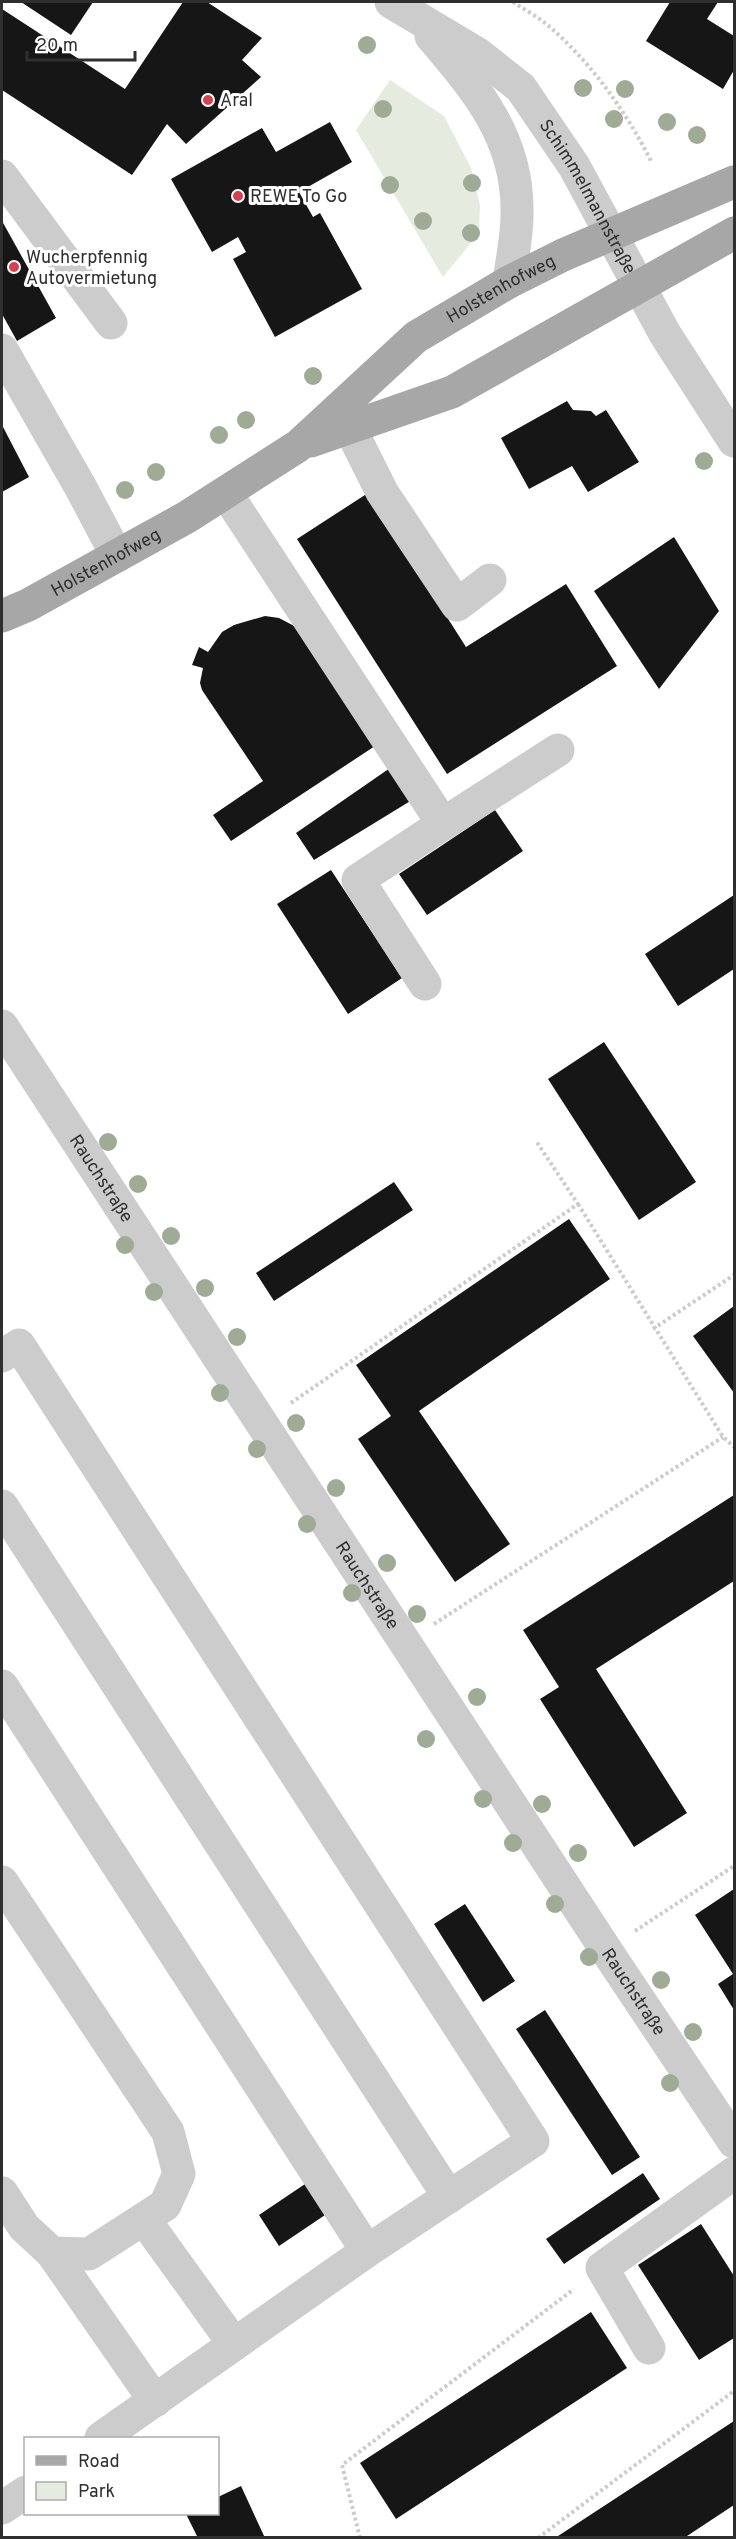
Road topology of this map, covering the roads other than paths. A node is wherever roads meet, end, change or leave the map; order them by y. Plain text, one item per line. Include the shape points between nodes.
1 (403, 9) edge
2 (2, 176) edge
3 (735, 183) edge
4 (735, 233) edge
5 (611, 235) junction
6 (509, 282) junction
7 (639, 286) junction
8 (111, 323) dead end
9 (2, 350) edge
10 (350, 428) junction
11 (735, 441) edge
12 (298, 446) junction
13 (226, 493) junction
14 (117, 556) junction
15 (490, 580) dead end
16 (2, 616) edge
17 (558, 750) dead end
18 (443, 824) junction
19 (424, 984) dead end
20 (2, 1026) edge
21 (2, 1356) edge
22 (2, 1506) edge
23 (2, 1686) edge
24 (2, 1882) edge
25 (735, 2142) edge
26 (735, 2173) edge
27 (2, 2193) edge
28 (449, 2197) junction
29 (144, 2219) junction
30 (367, 2251) junction
31 (52, 2253) junction
32 (234, 2344) junction
33 (650, 2348) dead end
34 (155, 2401) junction
35 (104, 2437) edge
36 (24, 2493) edge
37 (2, 2508) edge

1 - 5 street, Schimmelmannstraße via 478,54 521,88 574,166
1 - 6 street via 477,90 504,139 518,208
2 - 8 street
3 - 5 main road, Holstenhofweg
4 - 7 main road, Holstenhofweg
5 - 6 main road, Holstenhofweg
5 - 7 street, Schimmelmannstraße
6 - 12 main road, Holstenhofweg via 416,336
7 - 10 main road, Holstenhofweg via 452,392
7 - 11 street, Schimmelmannstraße via 665,334
9 - 14 street
10 - 12 main road, Holstenhofweg
10 - 15 street via 382,492 457,605
12 - 13 main road, Holstenhofweg
13 - 14 main road, Holstenhofweg
13 - 18 street
14 - 16 main road, Holstenhofweg
17 - 18 street
18 - 19 street via 358,880
20 - 25 street, Rauchstraße
21 - 28 street via 19,1346 533,2141
22 - 28 street
23 - 30 street
24 - 29 street via 168,2132 179,2174 165,2205
26 - 33 street via 602,2268
27 - 31 street via 24,2227
28 - 30 street
29 - 31 street via 89,2254
29 - 32 street
30 - 32 street
31 - 34 street
32 - 34 street
34 - 35 street
36 - 37 street

